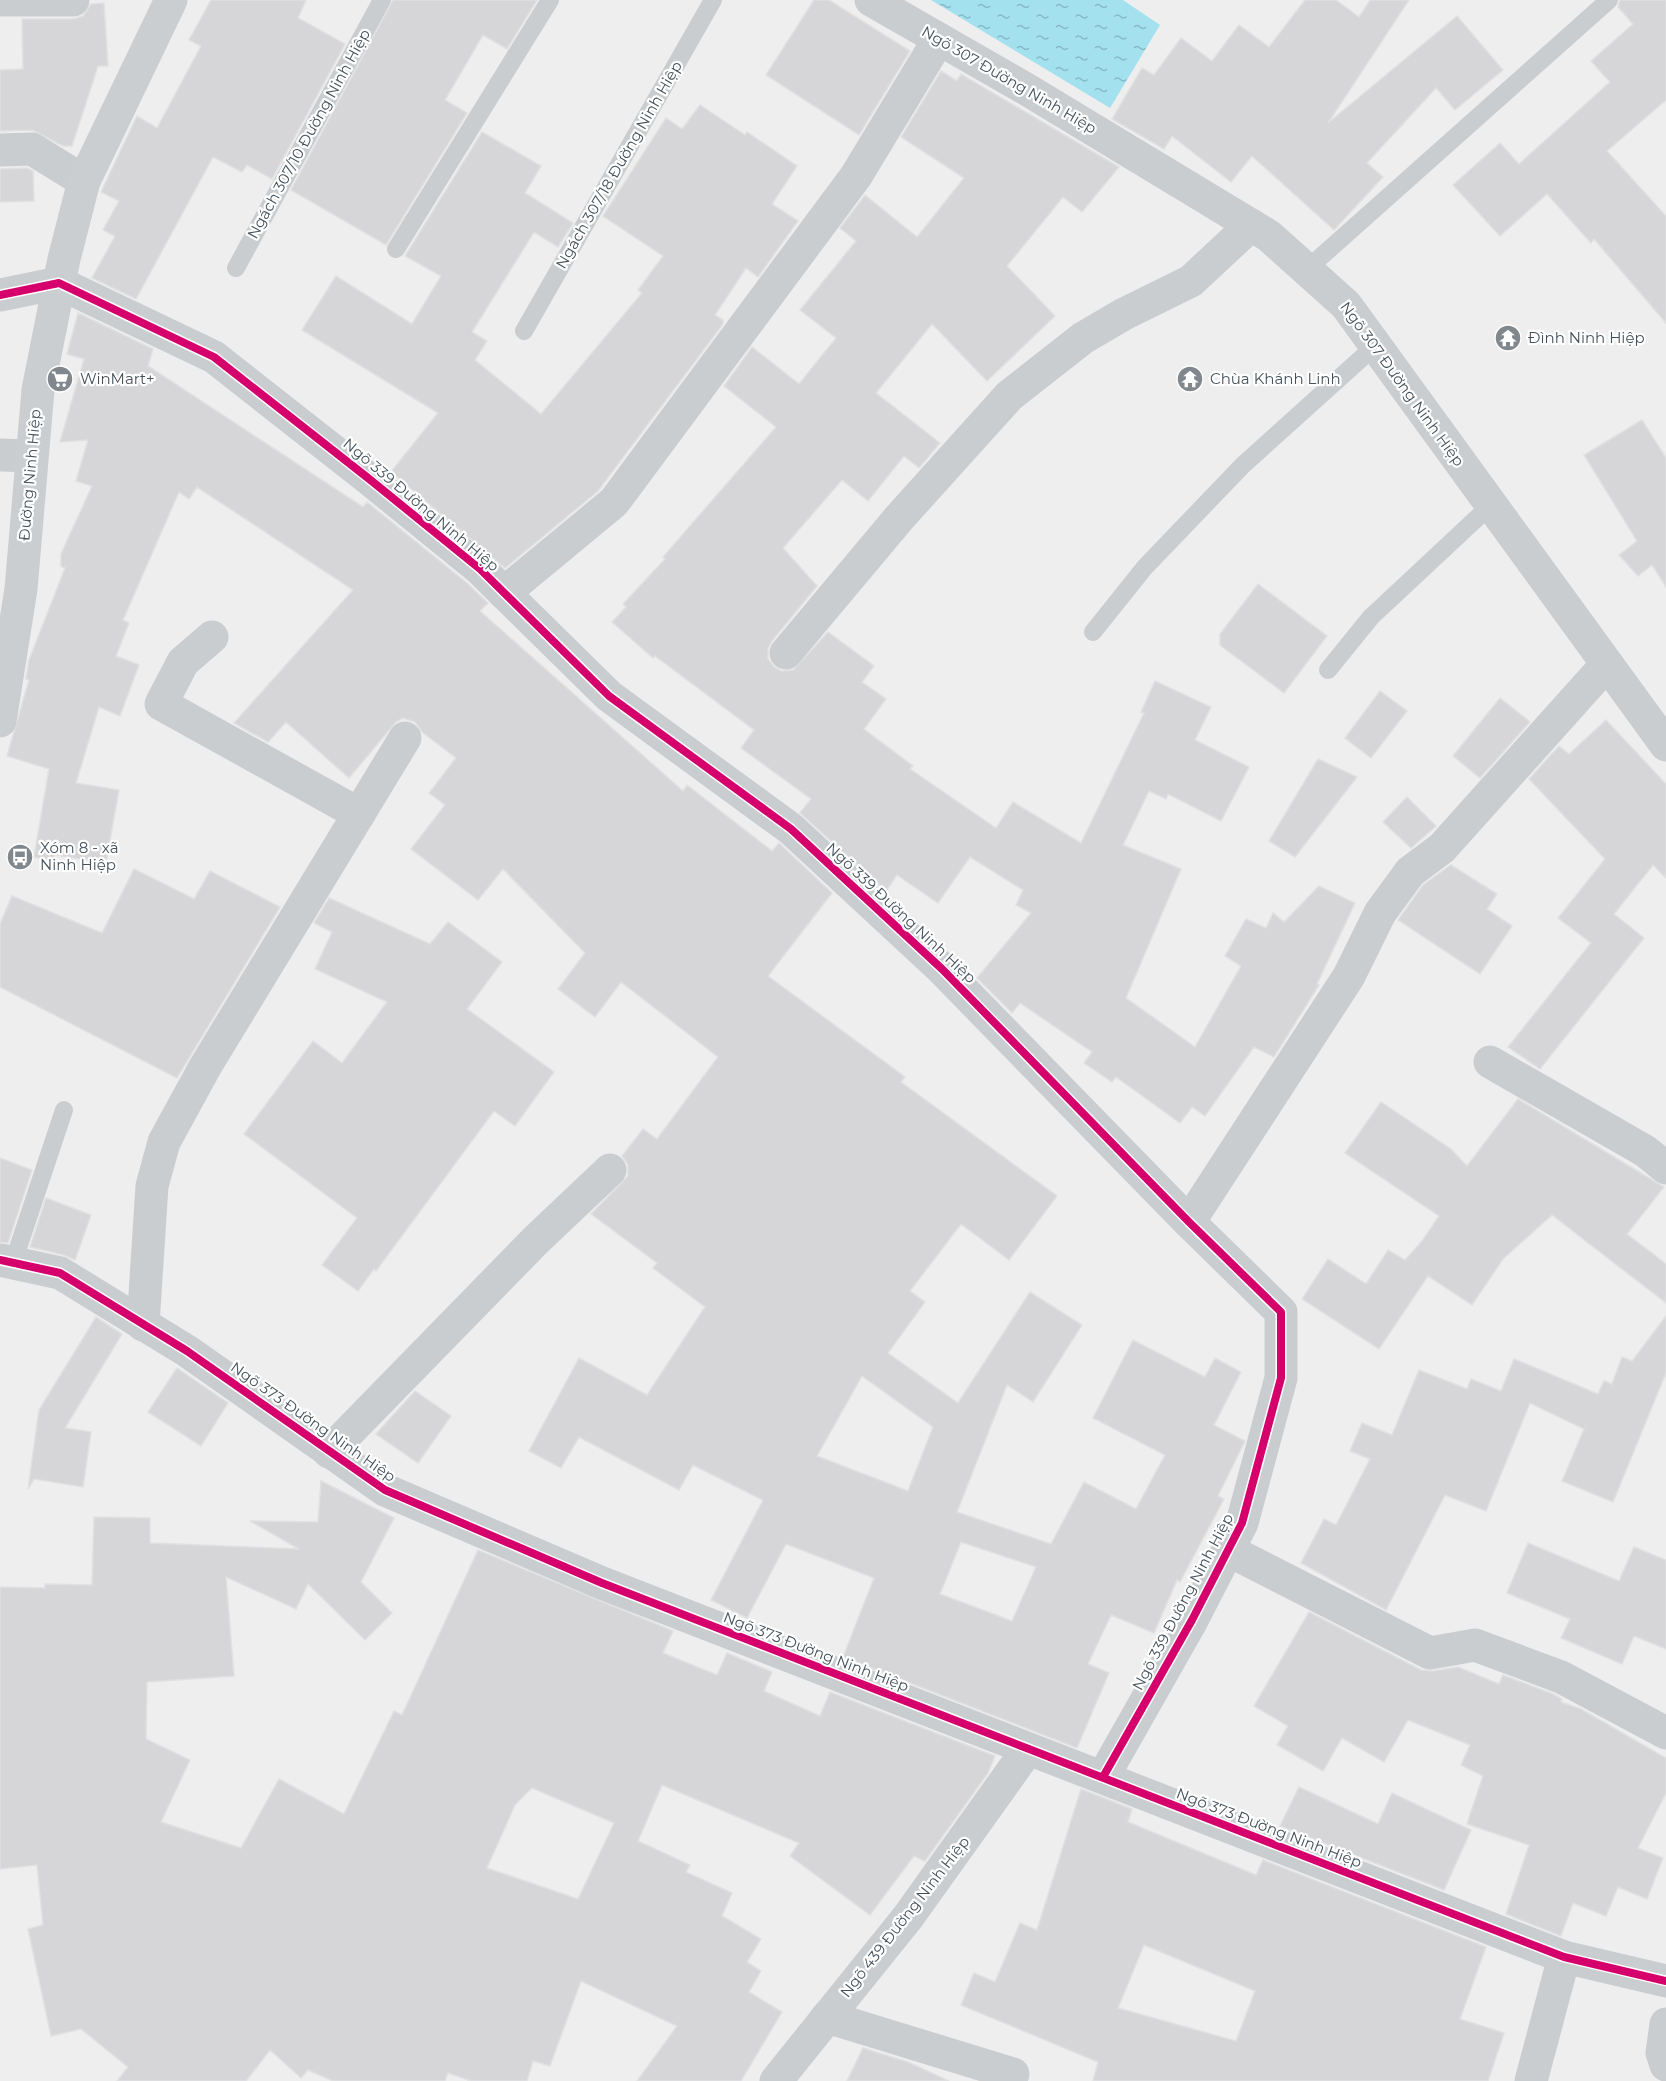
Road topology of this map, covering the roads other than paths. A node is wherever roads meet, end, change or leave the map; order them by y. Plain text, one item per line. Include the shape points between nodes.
1 (0, 0) edge
2 (73, 0) edge
3 (171, 0) edge
4 (382, 0) edge
5 (550, 0) edge
6 (713, 0) edge
7 (871, 0) edge
8 (1609, 0) edge
9 (939, 39) junction
10 (0, 150) edge
11 (84, 181) junction
12 (1251, 225) junction
13 (396, 249) dead end
14 (236, 268) dead end
15 (1306, 270) junction
16 (59, 283) junction
17 (0, 295) edge
18 (524, 331) dead end
19 (1375, 346) junction
20 (16, 456) edge
21 (1491, 505) junction
22 (504, 593) junction
23 (1093, 632) dead end
24 (212, 637) dead end
25 (786, 653) dead end
26 (1607, 664) junction
27 (1328, 670) dead end
28 (0, 721) edge
29 (405, 738) dead end
30 (1666, 746) edge
31 (359, 814) junction
32 (1490, 1062) dead end
33 (64, 1110) dead end
34 (1666, 1168) edge
35 (610, 1170) dead end
36 (1189, 1222) junction
37 (6, 1262) edge
38 (143, 1324) junction
39 (329, 1452) junction
40 (1228, 1550) junction
41 (1666, 1733) edge
42 (1028, 1749) junction
43 (1103, 1778) junction
44 (1564, 1957) junction
45 (1666, 1981) edge
46 (827, 2017) junction
47 (1666, 2024) edge
48 (1666, 2065) edge
49 (1013, 2074) dead end
50 (776, 2081) edge
51 (1531, 2081) edge

1 - 2 street
3 - 11 main road, Đường Ninh Hiệp
4 - 14 lane, Ngách 307/10 Đường Ninh Hiệp
5 - 13 lane
6 - 18 lane, Ngách 307/18 Đường Ninh Hiệp
7 - 9 street, Ngõ 307 Đường Ninh Hiệp
8 - 15 lane
9 - 12 street, Ngõ 307 Đường Ninh Hiệp
9 - 22 street via 856,176 614,502
10 - 11 street via 32,149
11 - 16 main road, Đường Ninh Hiệp
12 - 15 street, Ngõ 307 Đường Ninh Hiệp
12 - 25 street via 1191,281 1083,338 1010,396 900,517
15 - 19 street, Ngõ 307 Đường Ninh Hiệp via 1346,305
16 - 17 street
16 - 20 main road, Đường Ninh Hiệp via 38,390
16 - 22 street, Ngõ 339 Đường Ninh Hiệp via 213,357 368,478
19 - 21 street, Ngõ 307 Đường Ninh Hiệp
19 - 23 lane via 1243,465 1145,567
20 - 28 main road, Đường Ninh Hiệp via 21,589
21 - 26 street, Ngõ 307 Đường Ninh Hiệp
21 - 27 lane via 1371,617
22 - 36 street, Ngõ 339 Đường Ninh Hiệp via 609,696 791,829 942,969
24 - 31 street via 183,662 161,704
26 - 30 street, Ngõ 307 Đường Ninh Hiệp
26 - 36 street via 1442,848 1410,872 1380,913 1349,976
29 - 31 street
31 - 38 street via 205,1067 164,1142 152,1186
32 - 34 street via 1645,1151
33 - 37 lane
35 - 39 street via 527,1248
36 - 40 street, Ngõ 339 Đường Ninh Hiệp via 1281,1312 1281,1377 1242,1523
37 - 38 street, Ngõ 373 Đường Ninh Hiệp via 60,1273
38 - 39 street, Ngõ 373 Đường Ninh Hiệp
39 - 42 street, Ngõ 373 Đường Ninh Hiệp via 385,1490 602,1583
40 - 41 street via 1430,1653 1475,1645 1561,1677
40 - 43 street, Ngõ 339 Đường Ninh Hiệp
42 - 43 street, Ngõ 373 Đường Ninh Hiệp
42 - 46 street, Ngõ 439 Đường Ninh Hiệp via 915,1908
43 - 44 street, Ngõ 373 Đường Ninh Hiệp
44 - 45 street, Ngõ 373 Đường Ninh Hiệp
44 - 51 street
46 - 49 street
46 - 50 street, Ngõ 439 Đường Ninh Hiệp
47 - 48 street via 1662,2053

